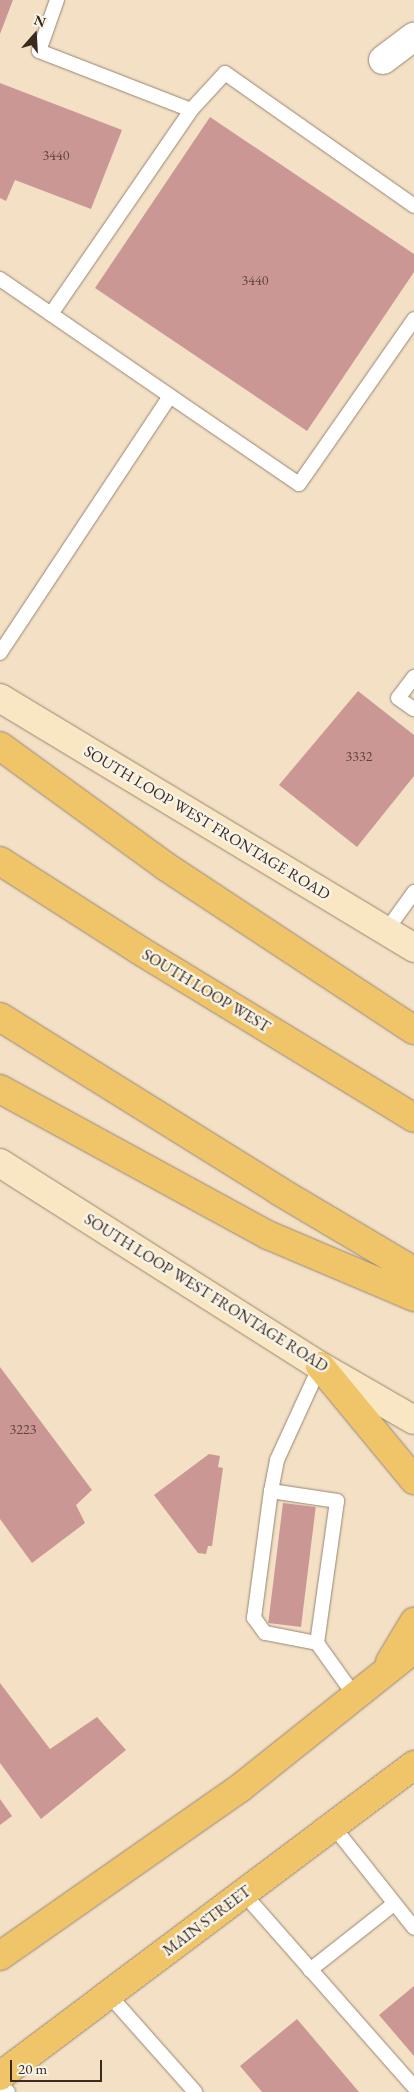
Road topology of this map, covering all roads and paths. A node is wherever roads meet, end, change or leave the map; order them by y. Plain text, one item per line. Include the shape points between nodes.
1 (58, 0) edge
2 (414, 37) edge
3 (383, 60) dead end
4 (192, 110) junction
5 (414, 206) edge
6 (0, 279) edge
7 (51, 314) junction
8 (414, 319) edge
9 (170, 396) junction
10 (0, 653) edge
11 (414, 677) edge
12 (0, 698) edge
13 (414, 709) edge
14 (0, 746) edge
15 (0, 861) edge
16 (414, 892) edge
17 (386, 931) junction
18 (414, 948) edge
19 (0, 1017) edge
20 (414, 1030) edge
21 (0, 1089) edge
22 (414, 1118) edge
23 (0, 1163) edge
24 (414, 1271) edge
25 (414, 1297) edge
26 (320, 1366) junction
27 (414, 1420) edge
28 (414, 1480) edge
29 (271, 1491) junction
30 (414, 1622) edge
31 (317, 1643) junction
32 (414, 1649) edge
33 (383, 1673) junction
34 (355, 1696) junction
35 (411, 1772) edge
36 (332, 1826) junction
37 (244, 1894) junction
38 (394, 1904) junction
39 (414, 1928) edge
40 (0, 1956) edge
41 (310, 1970) junction
42 (109, 1995) junction
43 (0, 2076) edge
44 (0, 2083) edge
45 (414, 2087) edge
46 (8, 2092) edge
47 (195, 2092) edge

1 - 4 lane via 38,51
2 - 3 street
4 - 5 lane via 225,73
4 - 7 lane
6 - 7 lane
7 - 9 lane
8 - 9 lane via 299,484
9 - 10 lane
11 - 13 lane via 398,698
12 - 17 main road, SOUTH LOOP WEST FRONTAGE ROAD
14 - 20 highway via 164,866
15 - 22 highway, SOUTH LOOP WEST
16 - 17 lane
17 - 18 main road, SOUTH LOOP WEST FRONTAGE ROAD
19 - 24 highway
21 - 25 highway via 268,1235
23 - 26 main road, SOUTH LOOP WEST FRONTAGE ROAD
26 - 27 main road, SOUTH LOOP WEST FRONTAGE ROAD
26 - 28 highway
26 - 29 lane via 276,1460
29 - 31 lane via 254,1618 265,1634
29 - 31 lane via 337,1501
30 - 33 highway
31 - 34 lane
32 - 33 highway
33 - 34 highway
34 - 40 highway via 240,1788
35 - 36 highway, MAIN STREET
36 - 37 highway, MAIN STREET
36 - 38 lane
37 - 41 lane
37 - 42 highway, MAIN STREET
38 - 39 lane
38 - 41 lane
41 - 45 lane
42 - 43 highway, MAIN STREET
42 - 47 lane
44 - 46 lane

